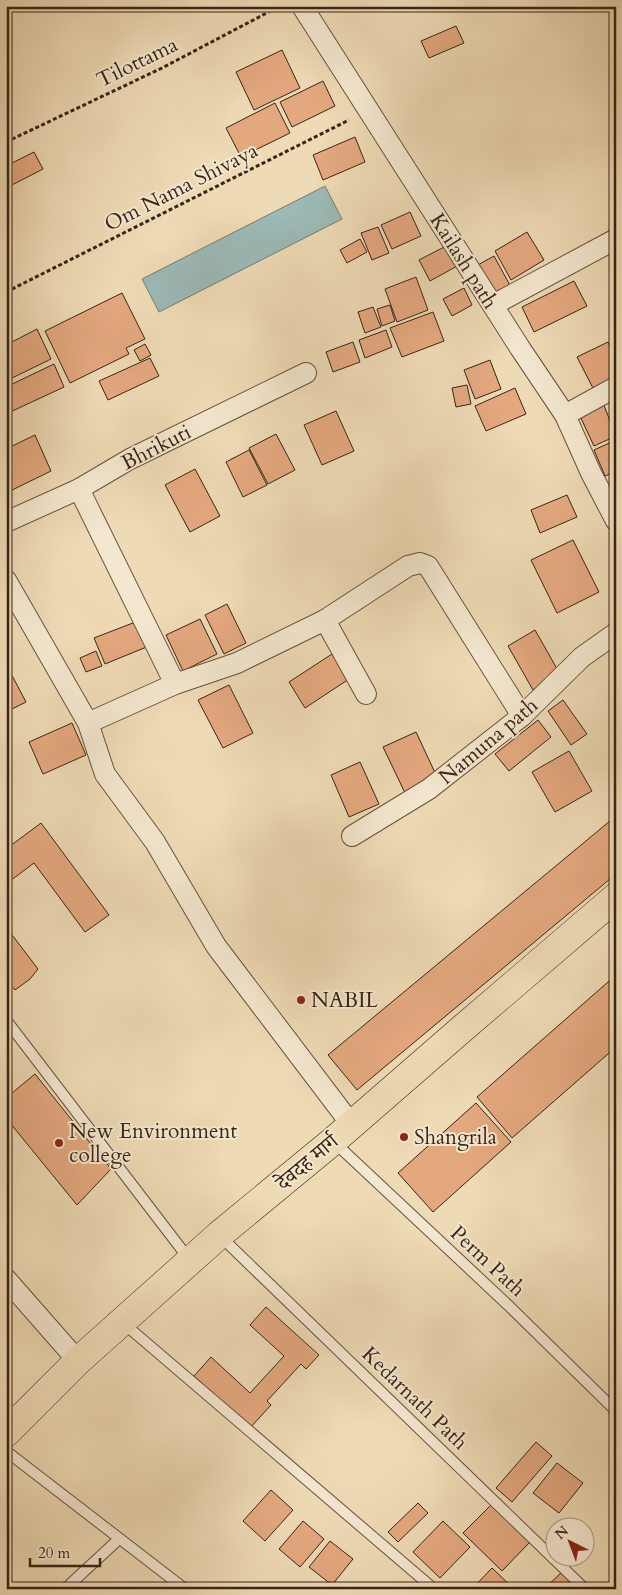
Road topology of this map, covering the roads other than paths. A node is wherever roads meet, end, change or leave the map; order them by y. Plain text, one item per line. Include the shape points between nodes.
1 (302, 6) edge
2 (616, 239) edge
3 (493, 305) junction
4 (306, 373) dead end
5 (616, 387) edge
6 (565, 415) junction
7 (80, 489) junction
8 (616, 521) edge
9 (6, 522) edge
10 (6, 580) edge
11 (325, 620) junction
12 (616, 633) edge
13 (175, 684) junction
14 (366, 694) dead end
15 (522, 716) junction
16 (88, 723) junction
17 (352, 836) dead end
18 (616, 898) edge
19 (6, 1020) edge
20 (342, 1133) junction
21 (219, 1235) junction
22 (190, 1260) junction
23 (6, 1279) edge
24 (122, 1322) junction
25 (78, 1361) junction
26 (616, 1411) edge
27 (6, 1433) edge
28 (6, 1451) edge
29 (119, 1539) junction
30 (65, 1589) edge
31 (185, 1589) edge
32 (434, 1589) edge
33 (585, 1589) edge

1 - 3 street, Kailash path
2 - 3 street
3 - 6 street, Kailash path
4 - 7 street, Bhrikuti via 130,459
5 - 6 street
6 - 8 street, Kailash path
7 - 9 street, Bhrikuti
7 - 13 street
10 - 16 street
11 - 13 street via 237,663
11 - 14 street
11 - 15 street via 408,566 420,563 428,566
12 - 15 street, Namuna path via 582,657
13 - 16 street
15 - 17 street, Namuna path via 429,790
16 - 20 street via 105,774 155,842 216,946
18 - 20 main road, देवदह मार्ग
19 - 22 lane
20 - 21 main road, देवदह मार्ग
20 - 26 lane, Perm Path via 509,1306
21 - 22 main road, देवदह मार्ग
21 - 33 lane, Kedarnath Path
22 - 24 main road, देवदह मार्ग
23 - 25 street
24 - 25 main road, देवदह मार्ग
24 - 32 lane
25 - 27 main road, देवदह मार्ग
28 - 29 lane
29 - 30 lane
29 - 31 lane

